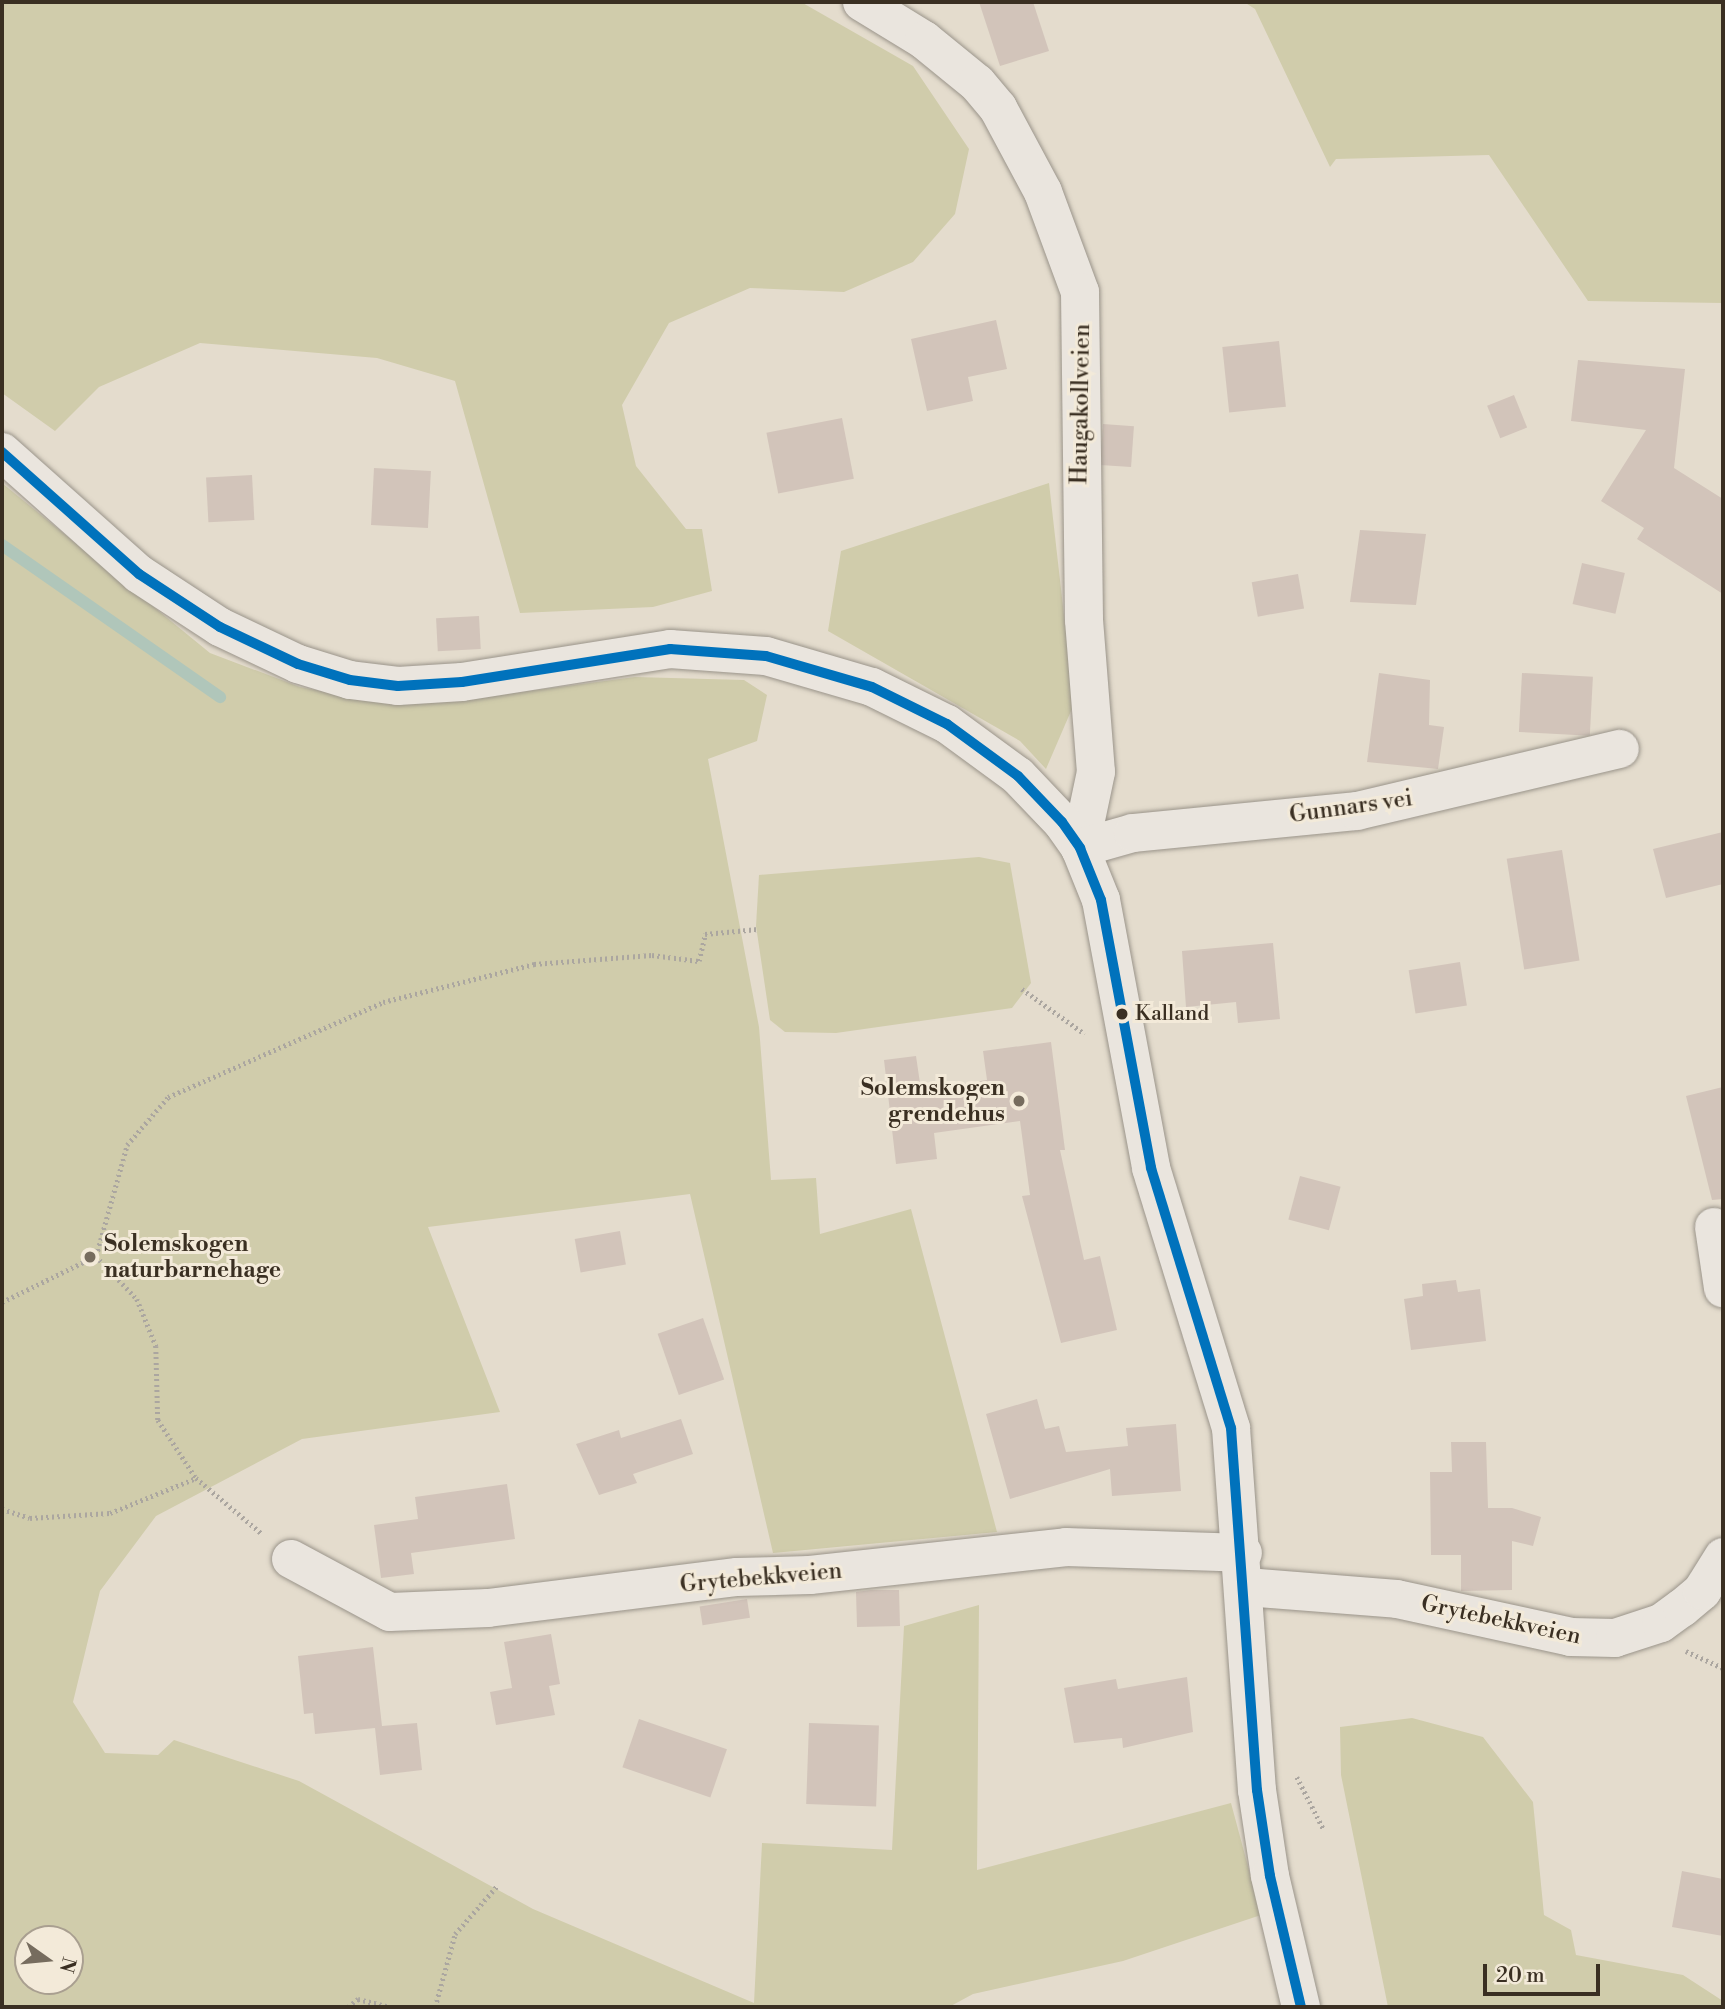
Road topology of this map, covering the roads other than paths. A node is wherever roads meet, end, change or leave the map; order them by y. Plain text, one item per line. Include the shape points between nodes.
1 (862, 2) edge
2 (2, 452) edge
3 (1619, 749) dead end
4 (1080, 848) junction
5 (1714, 1227) dead end
6 (1723, 1288) edge
7 (1723, 1557) edge
8 (291, 1559) road end
9 (1245, 1570) junction
10 (1301, 2007) edge

1 - 4 street, Haugakollveien via 924,40 998,108 1043,192 1080,292 1084,620 1096,772
2 - 4 street via 92,536 181,604 298,664 350,680 398,686 462,682 670,649 734,651 807,665 872,687 947,724 1018,776
3 - 4 street, Gunnars vei via 1357,811 1133,832
4 - 9 street via 1101,900 1154,1179 1226,1404
5 - 6 street
7 - 9 street, Grytebekkveien via 1702,1591 1682,1608 1661,1623 1615,1638 1571,1637
8 - 9 street, Grytebekkveien via 390,1612 488,1608 737,1577 810,1575 1066,1547
9 - 10 street via 1257,1790 1270,1876

